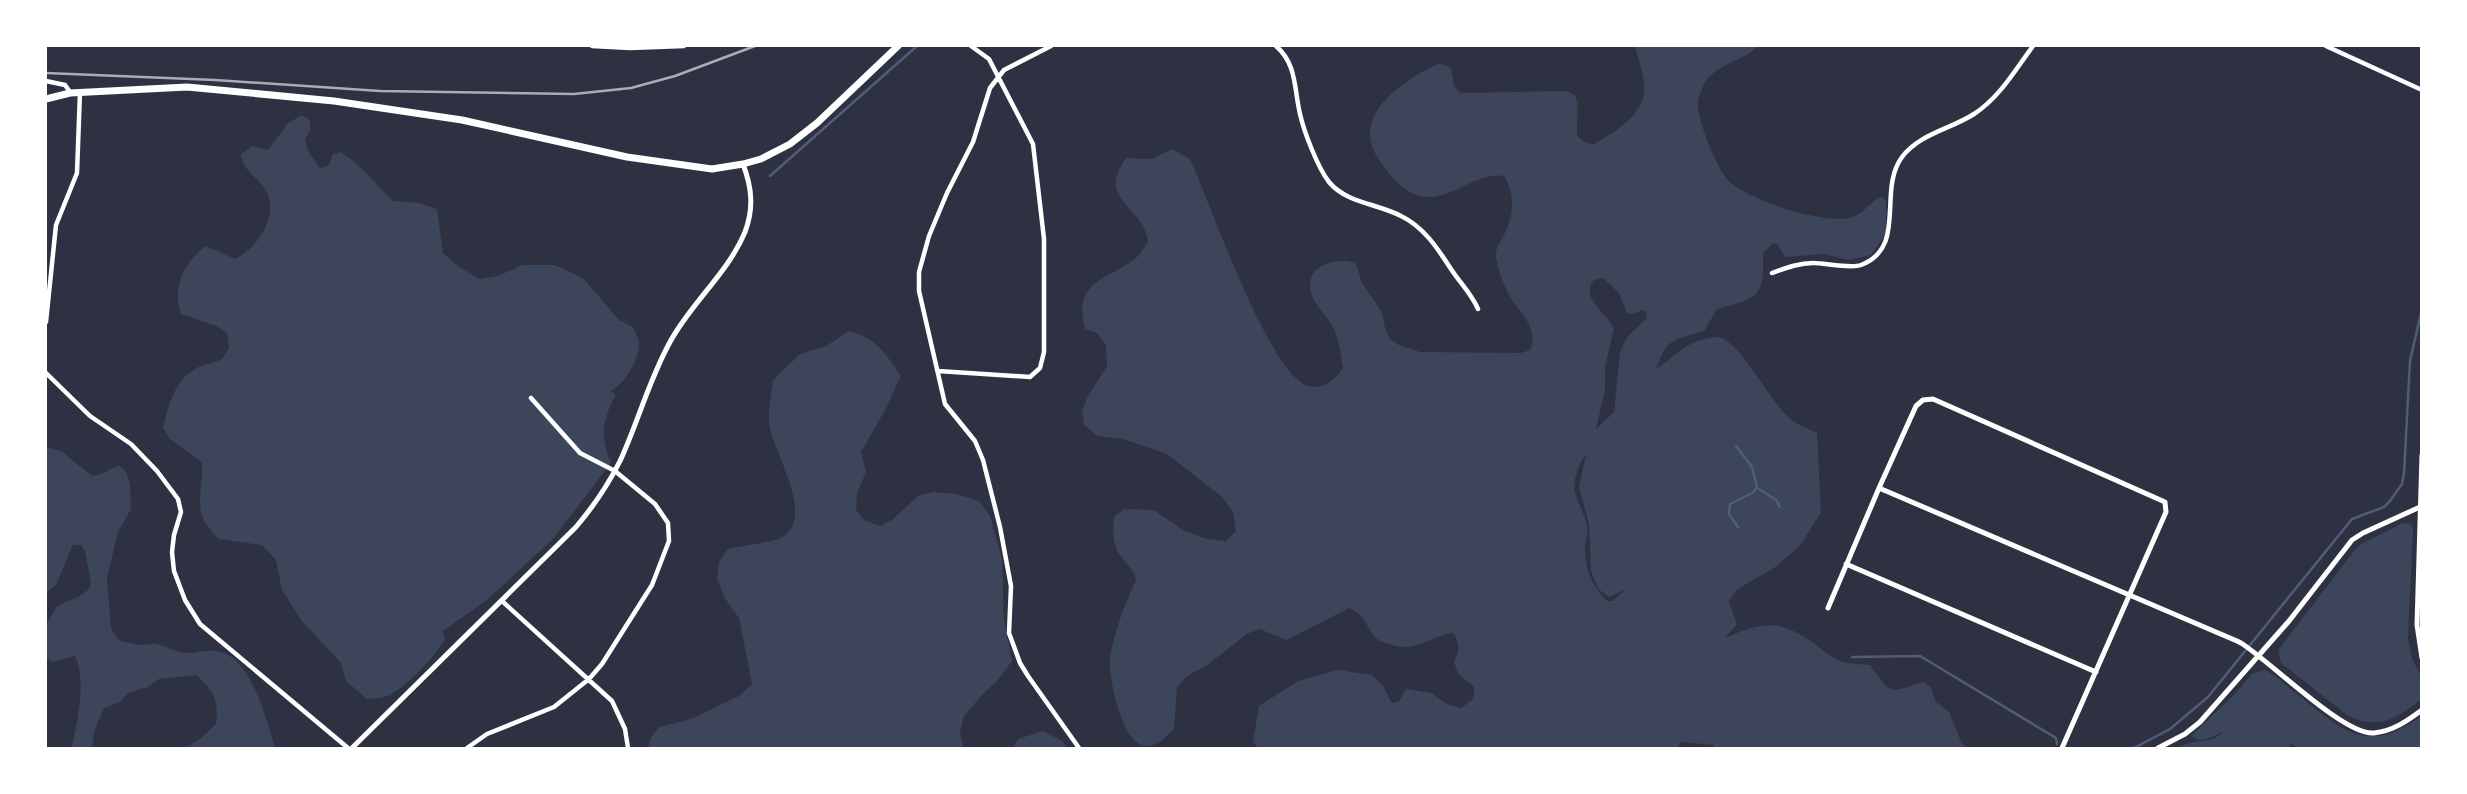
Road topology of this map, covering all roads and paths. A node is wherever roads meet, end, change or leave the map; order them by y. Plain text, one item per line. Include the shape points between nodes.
1 (592, 46) edge
2 (684, 46) edge
3 (898, 46) edge
4 (971, 46) edge
5 (1051, 46) edge
6 (1276, 46) edge
7 (2033, 46) edge
8 (2326, 46) edge
9 (998, 78) junction
10 (46, 81) edge
11 (2421, 90) edge
12 (80, 92) junction
13 (70, 93) junction
14 (46, 99) edge
15 (743, 164) junction
16 (1772, 273) dead end
17 (1478, 309) dead end
18 (46, 322) edge
19 (938, 371) junction
20 (46, 373) edge
21 (531, 398) dead end
22 (2421, 455) edge
23 (615, 471) junction
24 (1879, 488) junction
25 (2420, 507) edge
26 (1846, 564) junction
27 (2129, 595) junction
28 (502, 601) junction
29 (1828, 608) dead end
30 (2259, 654) junction
31 (2421, 658) edge
32 (2096, 672) junction
33 (589, 679) junction
34 (2421, 710) edge
35 (350, 748) edge
36 (467, 748) edge
37 (628, 748) edge
38 (1079, 748) edge
39 (2062, 748) edge
40 (2158, 748) edge

1 - 2 street
3 - 15 main road via 790,144
4 - 9 street via 989,59
5 - 9 street via 1004,70
6 - 17 street via 1290,63 1301,118 1329,181 1347,196 1415,225 1438,247
7 - 16 street via 1990,103 1916,143 1902,156 1892,174 1890,233 1881,251 1860,266 1804,263
8 - 11 street
9 - 19 street via 929,236 919,272
9 - 19 street via 1030,135 1035,155 1044,239 1046,338 1042,363 1030,377
10 - 13 street via 65,85
12 - 13 main road
12 - 15 main road via 187,88 321,99 461,120 681,166 712,169
12 - 18 street via 77,173 56,225
13 - 14 main road
15 - 23 street via 752,195 745,231 731,258 669,343
19 - 38 street via 945,404 975,441 983,460 1011,586 1009,633 1028,676
20 - 35 street via 90,416 131,444 178,499 181,512 173,544 174,571 200,624
21 - 23 street via 580,453
22 - 25 street
23 - 28 street via 576,527
23 - 33 street via 664,515 669,541 652,585
24 - 26 street
24 - 27 street
24 - 27 street via 1917,403 1933,399 2163,501 2165,512
25 - 30 street via 2352,540
25 - 31 street via 2417,625
26 - 29 street
26 - 32 street
27 - 30 street
27 - 32 street
28 - 33 street
28 - 35 street
30 - 34 street via 2349,727 2371,734 2393,729
30 - 40 street via 2200,722
32 - 39 street
33 - 36 street via 554,707 487,734
33 - 37 street via 615,706

